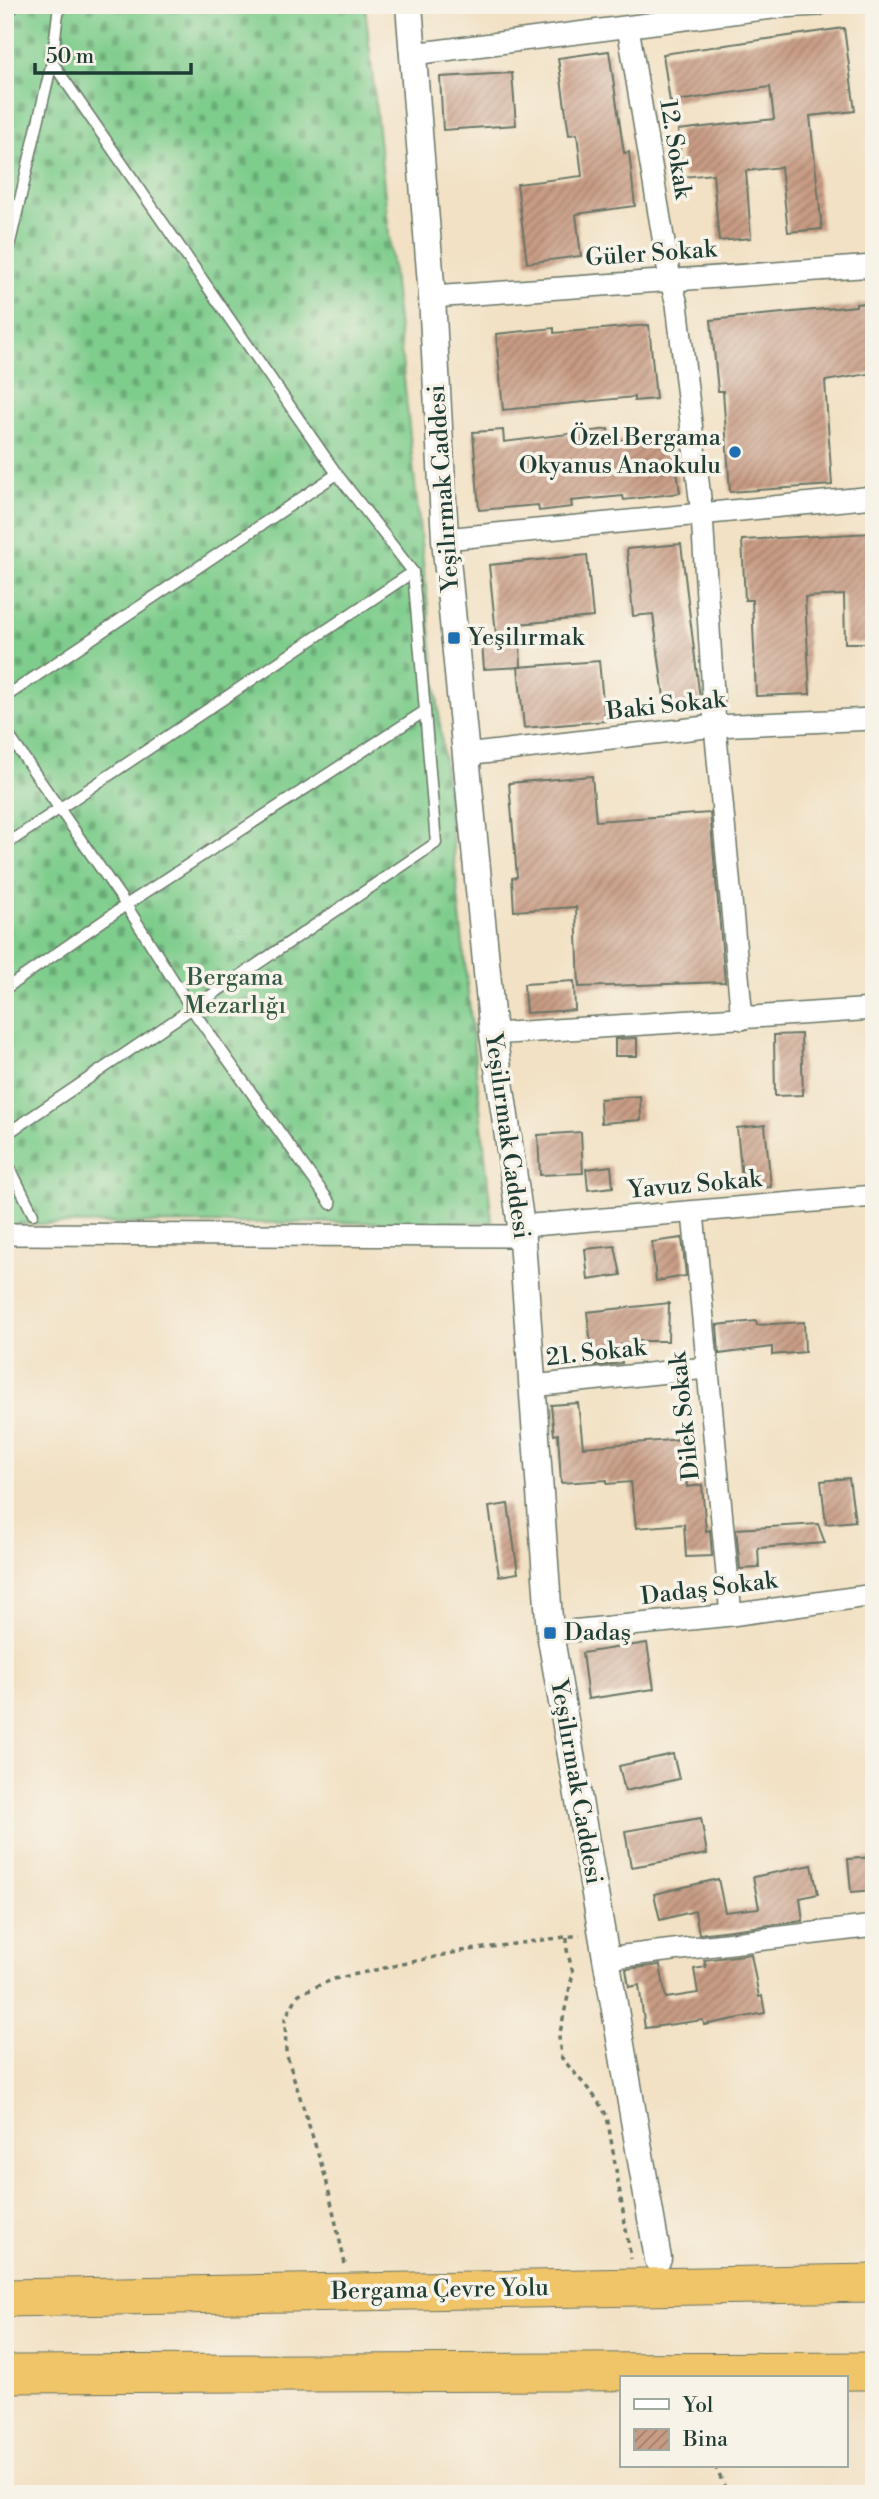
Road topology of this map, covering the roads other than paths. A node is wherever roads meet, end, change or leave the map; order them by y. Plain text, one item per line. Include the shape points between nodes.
1 (16, 5) edge
2 (59, 5) edge
3 (409, 5) edge
4 (818, 5) edge
5 (780, 6) edge
6 (5, 15) edge
7 (628, 27) junction
8 (413, 54) junction
9 (52, 62) junction
10 (5, 264) edge
11 (874, 266) edge
12 (670, 279) junction
13 (432, 297) junction
14 (337, 474) junction
15 (874, 497) edge
16 (702, 515) junction
17 (445, 539) junction
18 (414, 572) junction
19 (5, 698) edge
20 (425, 711) junction
21 (874, 719) edge
22 (715, 726) junction
23 (5, 730) edge
24 (465, 755) junction
25 (59, 810) junction
26 (5, 845) edge
27 (126, 905) junction
28 (5, 989) edge
29 (191, 1009) junction
30 (874, 1009) edge
31 (742, 1018) junction
32 (493, 1034) junction
33 (5, 1135) edge
34 (5, 1158) edge
35 (874, 1196) edge
36 (331, 1204) dead end
37 (693, 1213) junction
38 (33, 1214) dead end
39 (521, 1231) junction
40 (5, 1234) edge
41 (706, 1368) junction
42 (532, 1386) junction
43 (874, 1595) edge
44 (731, 1615) junction
45 (550, 1633) junction
46 (874, 1926) edge
47 (607, 1958) junction
48 (658, 2259) dead end
49 (874, 2283) edge
50 (5, 2298) edge
51 (874, 2371) edge
52 (5, 2374) edge

1 - 6 lane
2 - 9 lane
3 - 8 street, Yeşilırmak Caddesi
4 - 5 street
5 - 7 street
7 - 8 street
7 - 12 street, 12. Sokak
8 - 13 street, Yeşilırmak Caddesi
9 - 10 lane
9 - 14 lane
11 - 12 street, Güler Sokak
12 - 13 street, Güler Sokak
12 - 16 street, 12. Sokak via 677,304
13 - 17 street, Yeşilırmak Caddesi
14 - 18 lane
14 - 19 lane
15 - 16 street
16 - 17 street
16 - 22 street, 12. Sokak
17 - 24 street, Yeşilırmak Caddesi
18 - 20 lane
18 - 25 lane
20 - 27 lane
20 - 29 lane via 436,843
21 - 22 street, Baki Sokak
22 - 24 street, Baki Sokak
22 - 31 street, 12. Sokak
23 - 25 lane
24 - 32 street, Yeşilırmak Caddesi
25 - 26 lane
25 - 27 lane
27 - 28 lane
27 - 29 lane
29 - 33 lane
29 - 36 lane
30 - 31 street
31 - 32 street
32 - 39 street, Yeşilırmak Caddesi
34 - 38 lane
35 - 37 street, Yavuz Sokak
37 - 39 street, Yavuz Sokak
37 - 41 street, Dilek Sokak
39 - 40 street, Yavuz Sokak
39 - 42 street, Yeşilırmak Caddesi
41 - 42 street, 21. Sokak
41 - 44 street, Dilek Sokak
42 - 45 street, Yeşilırmak Caddesi
43 - 44 street, Dadaş Sokak
44 - 45 street, Dadaş Sokak
45 - 47 street, Yeşilırmak Caddesi
46 - 47 street
47 - 48 street, Yeşilırmak Caddesi
49 - 50 highway, Bergama Çevre Yolu
51 - 52 highway

